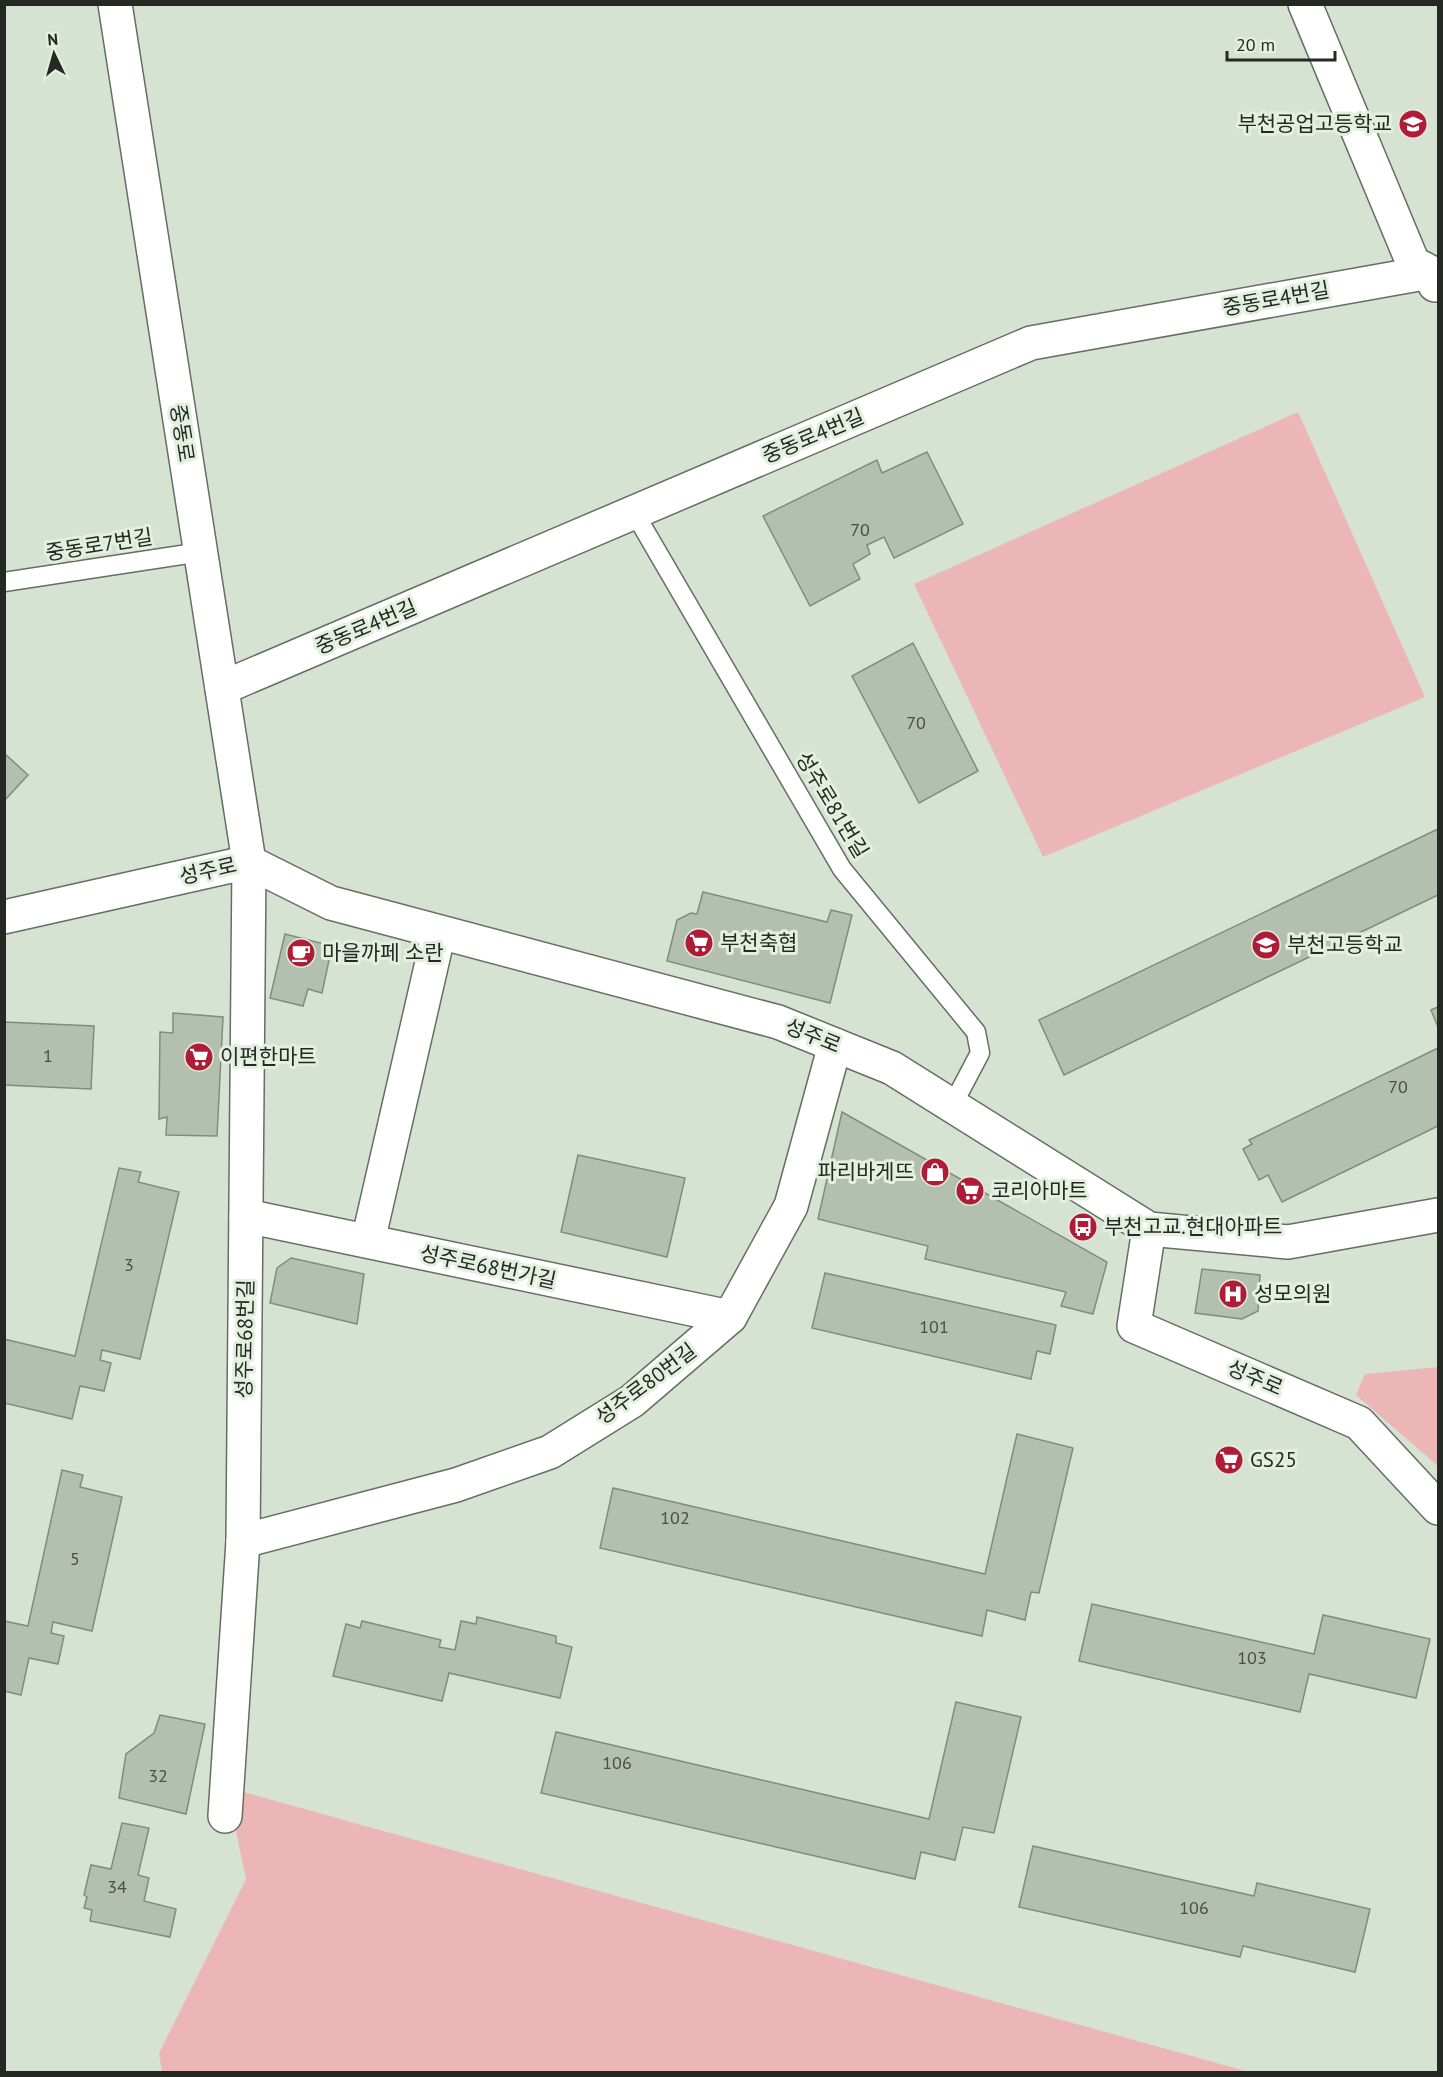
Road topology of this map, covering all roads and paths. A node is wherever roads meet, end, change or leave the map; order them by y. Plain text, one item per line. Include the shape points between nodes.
1 (115, 4) edge
2 (1305, 4) edge
3 (1434, 282) edge
4 (634, 512) junction
5 (201, 552) junction
6 (4, 582) edge
7 (222, 688) junction
8 (249, 862) junction
9 (4, 917) edge
10 (438, 932) junction
11 (835, 1045) junction
12 (952, 1106) junction
13 (1438, 1215) edge
14 (246, 1216) junction
15 (1149, 1229) junction
16 (368, 1242) junction
17 (730, 1317) junction
18 (1438, 1508) edge
19 (243, 1540) junction
20 (225, 1816) dead end

1 - 5 street, 중동로
2 - 3 street via 1413,262
3 - 4 street, 중동로4번길 via 1031,343
4 - 7 street, 중동로4번길
4 - 12 lane, 성주로81번길 via 842,869 976,1032 980,1053
5 - 6 lane, 중동로7번길
5 - 7 street, 중동로
7 - 8 street, 중동로
8 - 9 street, 성주로
8 - 10 street, 성주로 via 331,903
8 - 14 street, 성주로68번길
10 - 11 street, 성주로 via 778,1022
10 - 16 street
11 - 12 street, 성주로 via 892,1068
11 - 17 street, 성주로80번길 via 791,1206
12 - 15 street, 성주로
13 - 15 street, 성주로 via 1288,1242
14 - 16 street, 성주로68번가길
14 - 19 street, 성주로68번길
15 - 18 street, 성주로 via 1134,1326 1359,1423
16 - 17 street, 성주로68번가길
17 - 19 street, 성주로80번길 via 632,1401 550,1452 456,1485
19 - 20 street, 성주로68번길

